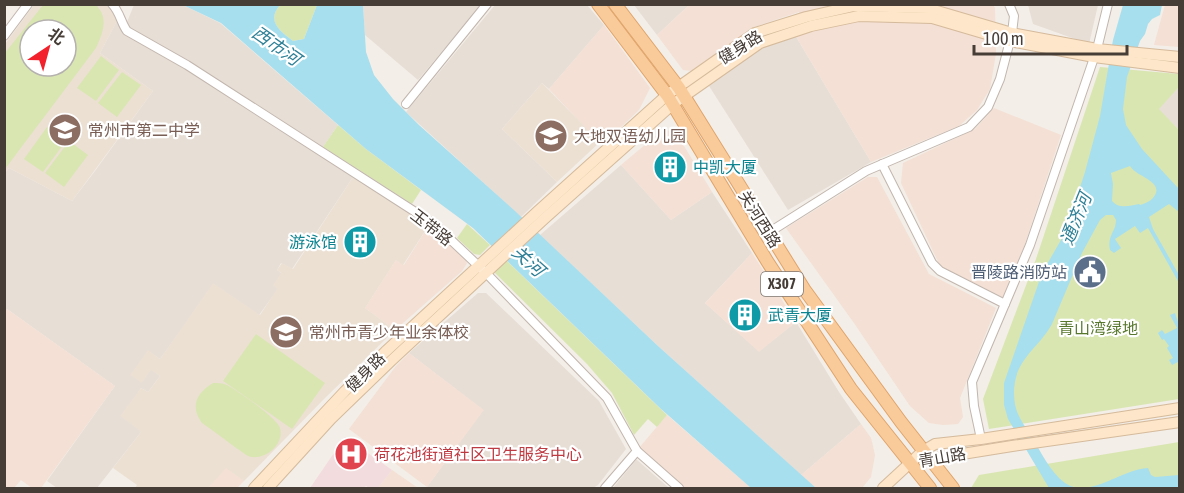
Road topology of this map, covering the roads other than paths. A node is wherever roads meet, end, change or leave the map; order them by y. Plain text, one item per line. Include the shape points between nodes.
1 (28, 4) edge
2 (112, 4) edge
3 (487, 4) edge
4 (598, 4) edge
5 (615, 4) edge
6 (1009, 4) edge
7 (1108, 4) edge
8 (4, 36) edge
9 (1011, 37) junction
10 (1095, 53) junction
11 (1179, 57) edge
12 (1157, 60) junction
13 (1179, 68) edge
14 (681, 92) junction
15 (670, 100) junction
16 (406, 104) dead end
17 (882, 164) junction
18 (768, 233) junction
19 (484, 267) junction
20 (1005, 304) junction
21 (1179, 408) edge
22 (1179, 422) edge
23 (981, 439) junction
24 (1010, 440) junction
25 (637, 451) junction
26 (926, 455) junction
27 (910, 463) junction
28 (254, 489) edge
29 (268, 489) edge
30 (605, 489) edge
31 (679, 489) edge
32 (883, 489) edge
33 (930, 489) edge
34 (953, 489) edge

1 - 8 street
2 - 19 street, 玉带路 via 128,31 187,64 434,224
3 - 16 street
4 - 15 main road, 关河西路
5 - 14 main road, 关河西路
6 - 9 street via 1014,16
7 - 10 street
9 - 10 main road, 健身路
9 - 14 main road, 健身路 via 927,8 854,6 755,33
9 - 17 street via 988,108 969,127
10 - 12 main road, 健身路
10 - 20 street via 1030,245
11 - 12 main road
12 - 13 main road
14 - 15 main road, 健身路
14 - 18 main road, 关河西路 / X307
15 - 19 main road, 健身路
15 - 27 main road, 关河西路 / X307 via 767,261 851,389
17 - 18 street
17 - 20 street via 932,263 940,271
18 - 26 main road, 关河西路 / X307 via 804,290
19 - 25 street, 玉带路 via 607,398
19 - 28 main road, 健身路 via 385,352
19 - 29 main road, 健身路 via 331,419
20 - 23 street via 972,382
21 - 24 main road, 青山路 via 1033,431
22 - 24 main road, 青山路 via 1039,442
23 - 24 main road, 青山路
23 - 26 main road, 青山路 via 935,444
24 - 26 main road, 青山路
25 - 30 street
25 - 31 street, 玉带路
26 - 27 main road, 青山路
26 - 34 main road, 关河西路
27 - 32 main road
27 - 33 main road, 关河西路

